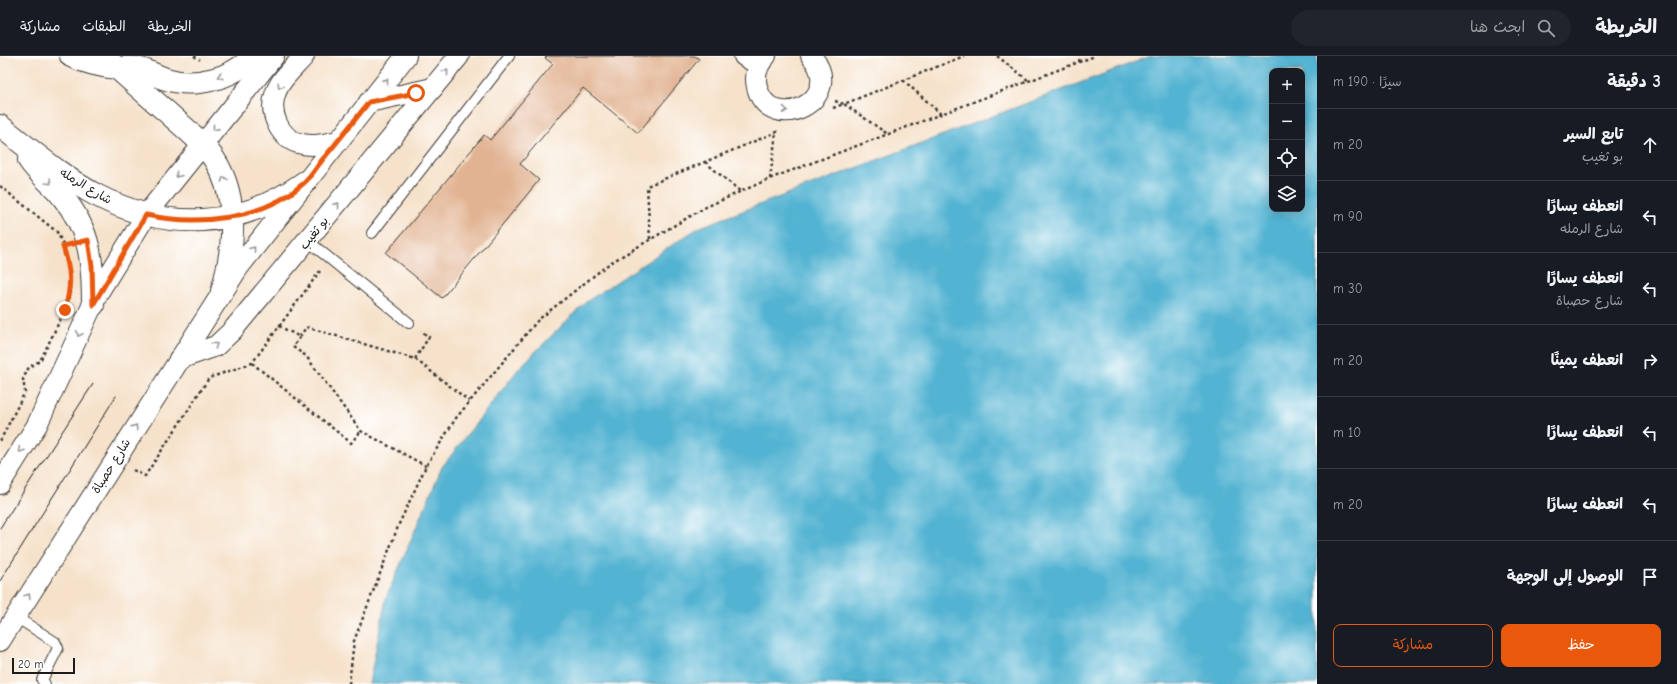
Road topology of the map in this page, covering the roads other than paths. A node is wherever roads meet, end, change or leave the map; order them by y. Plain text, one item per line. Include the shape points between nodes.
1 (71, 56) edge
2 (253, 56) edge
3 (274, 56) edge
4 (304, 56) edge
5 (406, 56) edge
6 (459, 56) edge
7 (509, 56) edge
8 (811, 56) edge
9 (757, 59) edge
10 (110, 62) edge
11 (433, 88) junction
12 (369, 102) junction
13 (0, 126) edge
14 (18, 140) junction
15 (338, 141) junction
16 (202, 144) junction
17 (305, 182) junction
18 (146, 215) junction
19 (232, 216) junction
20 (372, 233) dead end
21 (308, 241) junction
22 (222, 291) junction
23 (93, 305) junction
24 (409, 323) road end
25 (179, 359) junction
26 (0, 484) edge
27 (16, 616) junction
28 (0, 641) edge
29 (45, 684) edge

1 - 10 main road via 96,64
2 -> 10 main road via 236,70 223,76 195,82 166,79 137,68
3 -> 16 street
4 -> 15 street via 275,94 275,119 285,134 298,143
12 -> 5 street, شارع الرمله
11 -> 6 street, بو ثغيب
7 - 20 lane
9 -> 8 street via 757,88 762,99 771,107 788,112 800,110 817,94 821,82 820,71
10 - 16 main road
11 - 12 street
21 -> 11 street, بو ثغيب
12 - 15 street, شارع الرمله
13 - 14 main road, شارع الرمله
14 - 18 main road, شارع الرمله via 96,194
14 -> 23 main road via 31,163 74,211 88,240
15 - 17 street, شارع الرمله
16 -> 18 street
19 -> 16 main road via 224,179
17 - 19 main road, شارع الرمله via 274,202
22 -> 17 street, شارع الرمله
18 - 19 main road, شارع الرمله via 189,221
18 - 23 street
19 - 22 main road via 230,265
21 - 24 lane
25 -> 21 street, بو ثغيب via 216,346 232,331
22 - 25 street, شارع حصباة
23 -> 26 street via 37,425
27 -> 25 street, شارع حصباة
27 - 28 street, شارع حصباة
27 - 29 lane via 55,642 58,648 44,672 42,680

